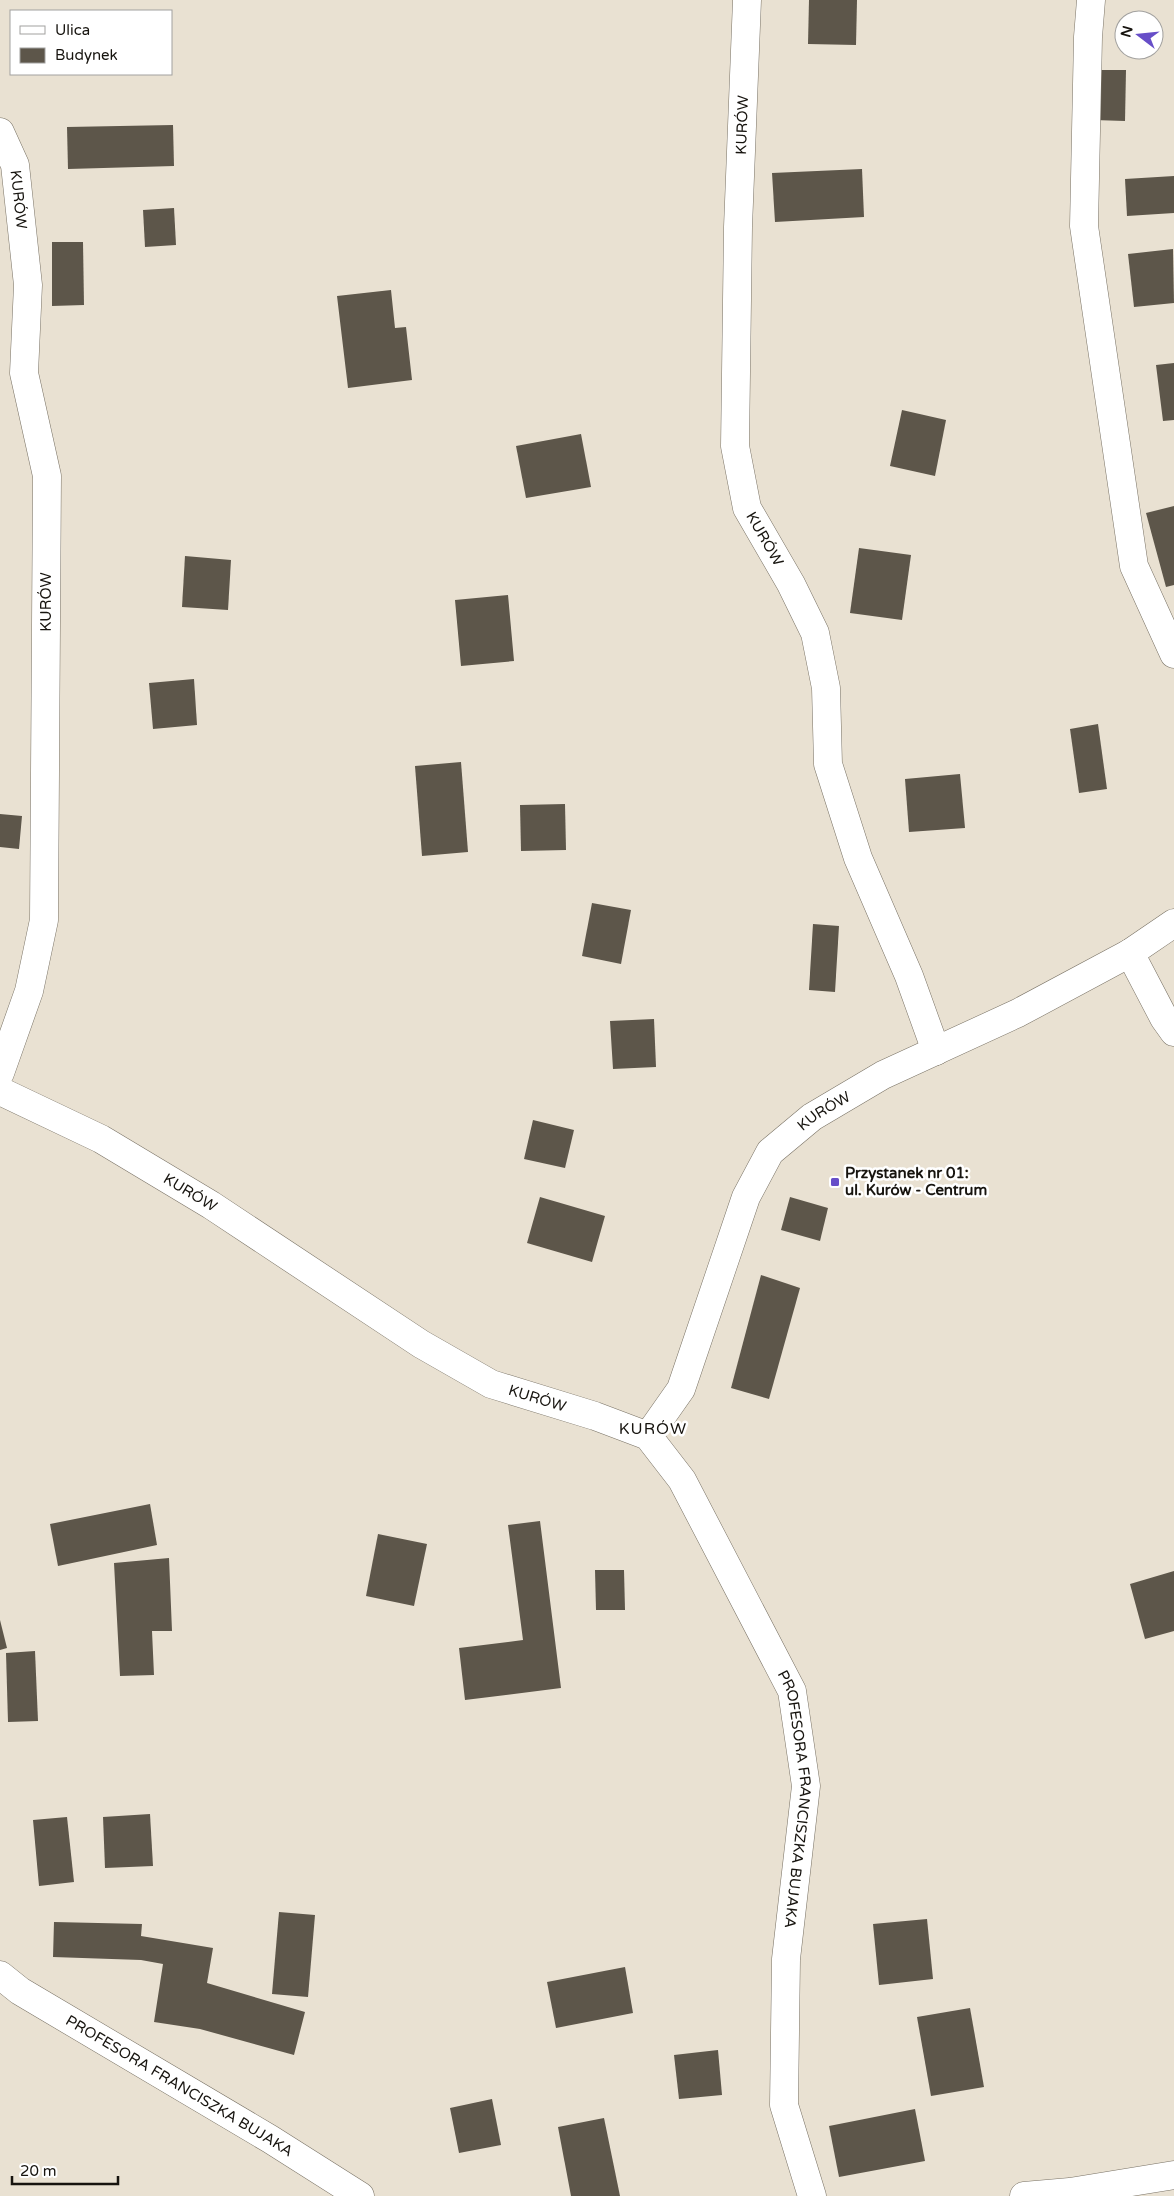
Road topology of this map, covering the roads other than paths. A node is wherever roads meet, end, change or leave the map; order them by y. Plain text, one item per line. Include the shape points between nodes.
1 (747, 0) edge
2 (1091, 0) edge
3 (0, 132) edge
4 (1174, 654) edge
5 (1174, 923) edge
6 (1130, 953) junction
7 (1174, 1032) edge
8 (936, 1051) junction
9 (0, 1073) edge
10 (0, 1091) edge
11 (648, 1436) junction
12 (0, 1975) edge
13 (1174, 2175) edge
14 (360, 2196) edge
15 (810, 2196) edge
16 (1024, 2196) edge

1 - 8 street, KURÓW via 738,227 735,446 747,508 815,633 826,688 828,764 858,858 909,976
2 - 4 street via 1084,226 1134,566
3 - 9 street, KURÓW via 15,165 28,285 24,373 47,476 44,920 29,991
5 - 6 street, KURÓW
6 - 7 street
6 - 8 street, KURÓW via 1018,1013
8 - 11 street, KURÓW via 883,1075 812,1117 770,1152 746,1197 681,1389
10 - 11 street, KURÓW via 101,1139 211,1205 420,1344 491,1384
11 - 15 street, PROFESORA FRANCISZKA BUJAKA via 682,1480 792,1691 806,1786 786,1959 784,2105
12 - 14 street, PROFESORA FRANCISZKA BUJAKA via 20,1991
13 - 16 street

